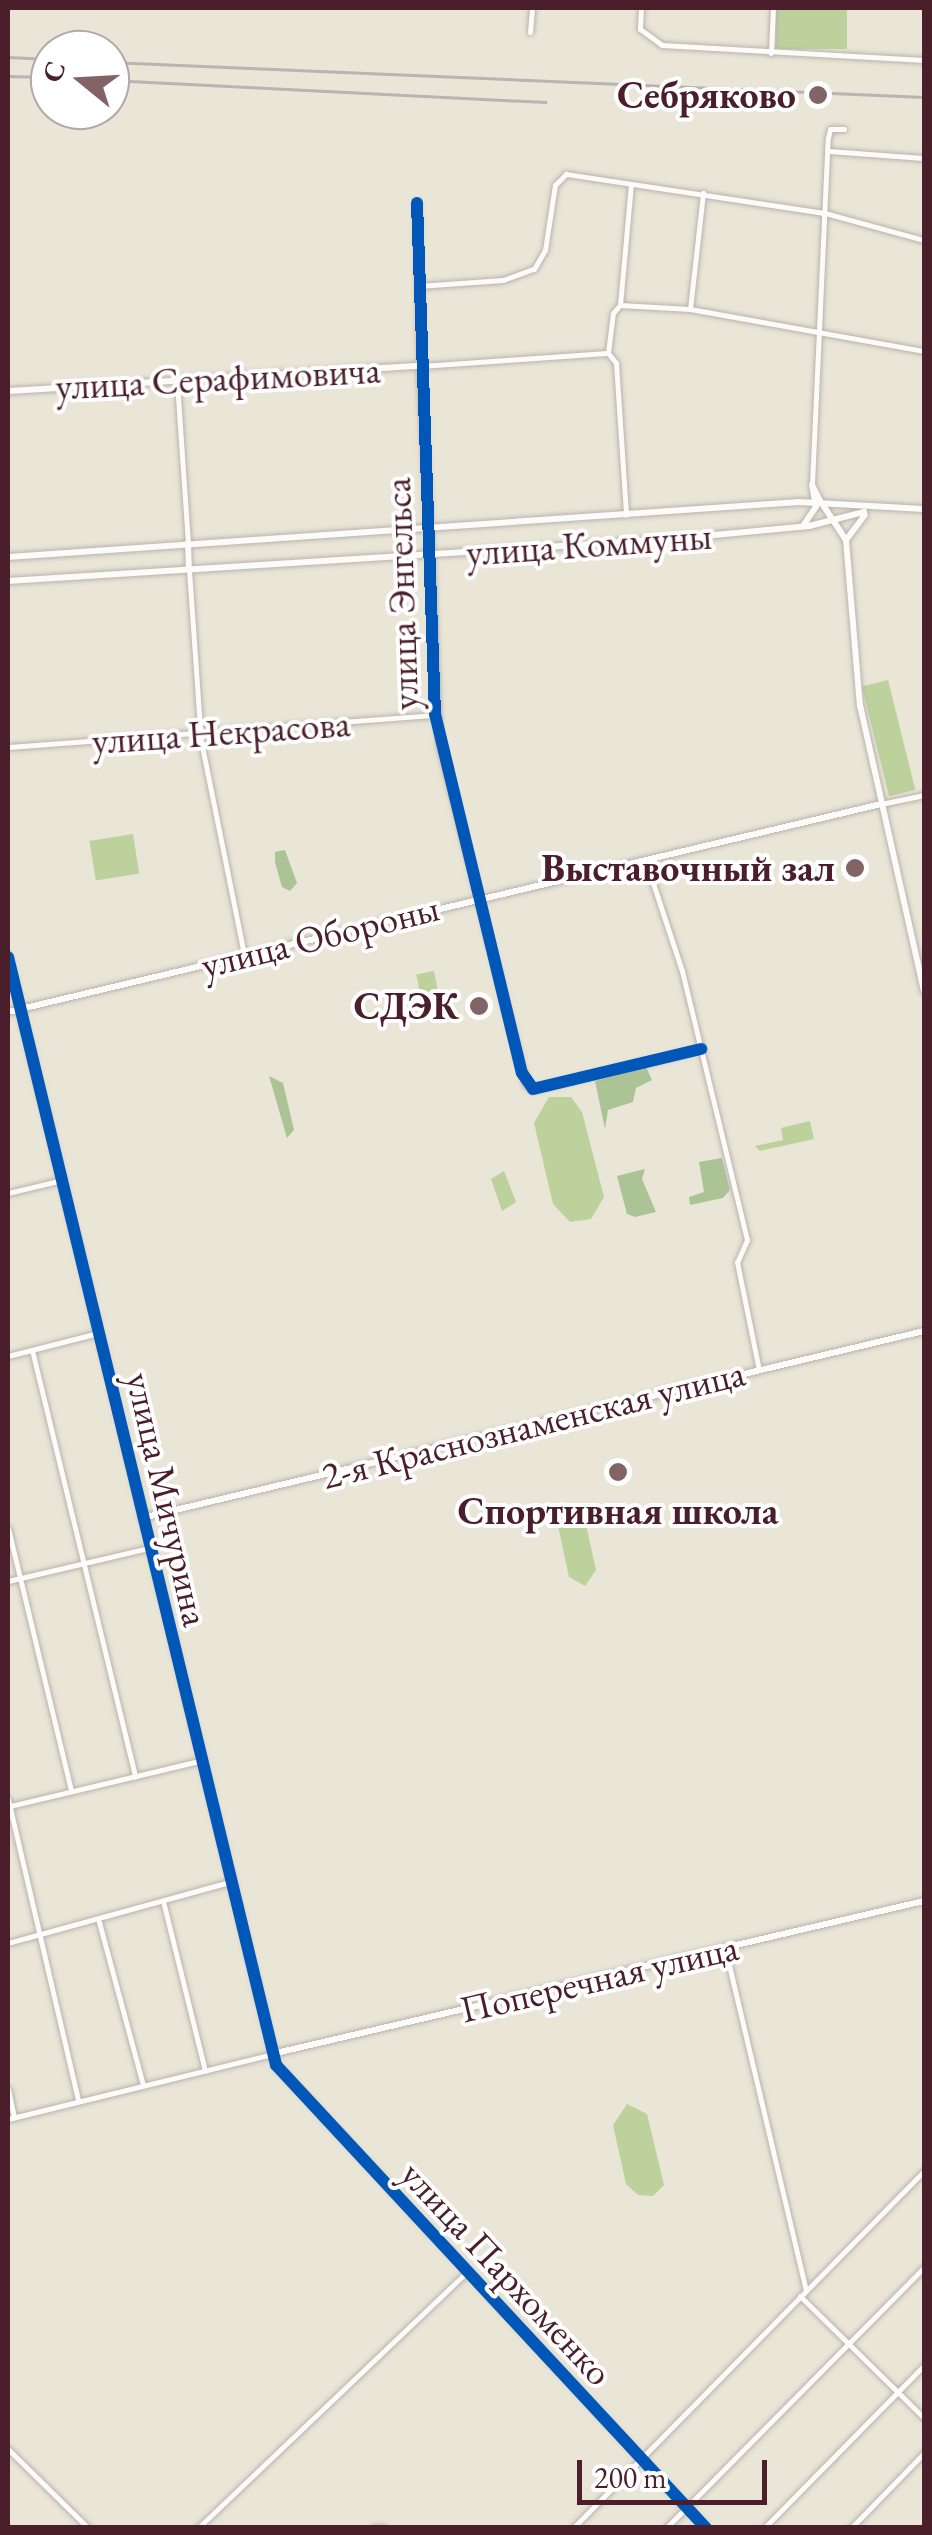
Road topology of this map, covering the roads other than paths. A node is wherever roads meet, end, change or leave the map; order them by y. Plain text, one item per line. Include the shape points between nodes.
1 (532, 8) edge
2 (641, 8) edge
3 (772, 8) edge
4 (530, 32) dead end
5 (771, 53) junction
6 (924, 60) edge
7 (844, 129) dead end
8 (827, 151) junction
9 (924, 158) edge
10 (631, 184) junction
11 (703, 192) junction
12 (417, 203) dead end
13 (825, 213) junction
14 (924, 240) edge
15 (418, 286) junction
16 (620, 305) junction
17 (690, 309) junction
18 (820, 330) junction
19 (924, 351) edge
20 (608, 353) junction
21 (420, 366) junction
22 (177, 378) junction
23 (8, 391) edge
24 (812, 484) junction
25 (799, 502) junction
26 (819, 504) junction
27 (924, 509) edge
28 (870, 511) junction
29 (626, 516) junction
30 (833, 520) junction
31 (802, 527) junction
32 (430, 529) junction
33 (846, 540) junction
34 (188, 543) junction
35 (431, 555) junction
36 (8, 557) edge
37 (189, 570) junction
38 (8, 582) edge
39 (434, 714) junction
40 (200, 733) junction
41 (8, 747) edge
42 (924, 796) edge
43 (881, 804) junction
44 (646, 858) junction
45 (478, 898) junction
46 (244, 955) junction
47 (8, 956) edge
48 (924, 992) edge
49 (21, 1009) junction
50 (8, 1012) edge
51 (701, 1049) junction
52 (62, 1180) junction
53 (8, 1192) edge
54 (924, 1331) edge
55 (98, 1333) junction
56 (32, 1350) junction
57 (8, 1356) edge
58 (759, 1370) junction
59 (142, 1518) junction
60 (8, 1528) edge
61 (149, 1548) junction
62 (83, 1564) junction
63 (20, 1578) junction
64 (8, 1581) edge
65 (200, 1762) junction
66 (134, 1777) junction
67 (71, 1791) junction
68 (8, 1804) edge
69 (229, 1882) junction
70 (163, 1901) junction
71 (924, 1901) edge
72 (100, 1922) junction
73 (40, 1935) junction
74 (8, 1942) edge
75 (725, 1948) junction
76 (272, 2054) junction
77 (205, 2071) junction
78 (143, 2085) junction
79 (8, 2089) edge
80 (78, 2101) junction
81 (11, 2118) edge
82 (924, 2172) edge
83 (924, 2267) edge
84 (465, 2274) junction
85 (806, 2290) junction
86 (800, 2296) junction
87 (850, 2342) junction
88 (924, 2365) edge
89 (898, 2392) junction
90 (924, 2418) edge
91 (8, 2450) edge
92 (924, 2454) edge
93 (639, 2461) junction
94 (686, 2507) junction
95 (88, 2528) edge
96 (198, 2528) edge
97 (373, 2528) edge
98 (384, 2528) edge
99 (573, 2528) edge
100 (666, 2528) edge
101 (706, 2528) edge
102 (764, 2528) edge
103 (851, 2528) edge

1 - 4 street
2 - 5 street via 640,29 653,42
3 - 5 street
5 - 6 street
7 - 8 street via 830,130
8 - 9 street
8 - 13 street
10 - 11 street
10 - 15 street via 566,174 555,185 539,263 504,280
10 - 16 street
11 - 13 street
11 - 17 street
12 - 15 street, улица Энгельса
13 - 14 street
13 - 18 street
15 - 21 street, улица Энгельса
16 - 17 street
16 - 20 street
17 - 18 street
18 - 19 street
18 - 24 street
20 - 21 street, улица Серафимовича
20 - 29 street via 616,363
21 - 22 street, улица Серафимовича
21 - 32 street, улица Энгельса
22 - 23 street, улица Серафимовича
22 - 34 street
24 - 25 street
24 - 26 street
25 - 26 street, улица Коммуны
25 - 29 street, улица Коммуны
25 - 31 street via 807,515
26 - 28 street, улица Коммуны
26 - 30 street
26 - 31 street
27 - 28 street, улица Коммуны
28 - 30 street, улица Коммуны
28 - 33 street
29 - 32 street, улица Коммуны
30 - 31 street, улица Коммуны
30 - 33 street
31 - 35 street, улица Коммуны
32 - 34 street, улица Коммуны
32 - 35 street, улица Энгельса
33 - 43 street via 854,668
34 - 36 street, улица Коммуны
34 - 37 street
35 - 37 street, улица Коммуны
35 - 39 street, улица Энгельса
37 - 38 street, улица Коммуны
37 - 40 street
39 - 40 street, улица Некрасова
39 - 45 street, улица Энгельса
40 - 41 street, улица Некрасова
40 - 46 street
42 - 43 street, улица Обороны
43 - 44 street, улица Обороны
43 - 48 street
44 - 45 street, улица Обороны
44 - 51 street
45 - 46 street, улица Обороны
45 - 51 street, улица Энгельса via 522,1073 532,1088
46 - 49 street, улица Обороны
47 - 49 street, улица Мичурина
49 - 50 street, улица Обороны
49 - 52 street, улица Мичурина
51 - 58 street via 747,1240 738,1262
52 - 53 street
52 - 55 street, улица Мичурина
54 - 58 street, 2-я Краснознаменская улица
55 - 56 street
55 - 59 street, улица Мичурина
56 - 57 street
56 - 62 street
58 - 59 street, 2-я Краснознаменская улица
59 - 61 street, улица Мичурина
60 - 63 street
61 - 62 street
61 - 65 street, улица Мичурина
62 - 63 street
62 - 66 street
63 - 64 street
63 - 67 street
65 - 66 street
65 - 69 street, улица Мичурина
66 - 67 street
67 - 68 street
68 - 73 street
69 - 70 street
69 - 76 street, улица Мичурина
70 - 72 street
70 - 77 street
71 - 75 street, Поперечная улица
72 - 73 street
72 - 78 street
73 - 74 street
73 - 80 street
75 - 76 street, Поперечная улица
75 - 85 street
76 - 77 street
76 - 84 street, улица Пархоменко
77 - 78 street
78 - 80 street
79 - 81 street
80 - 81 street
82 - 85 street
83 - 87 street
84 - 93 street, улица Пархоменко
84 - 96 street
85 - 86 street
86 - 87 street
86 - 93 street
87 - 89 street
87 - 94 street
88 - 89 street
89 - 90 street
89 - 102 street
91 - 95 street
92 - 103 street
93 - 94 street, улица Пархоменко
93 - 99 street
94 - 100 street
94 - 101 street, улица Пархоменко
97 - 98 street

